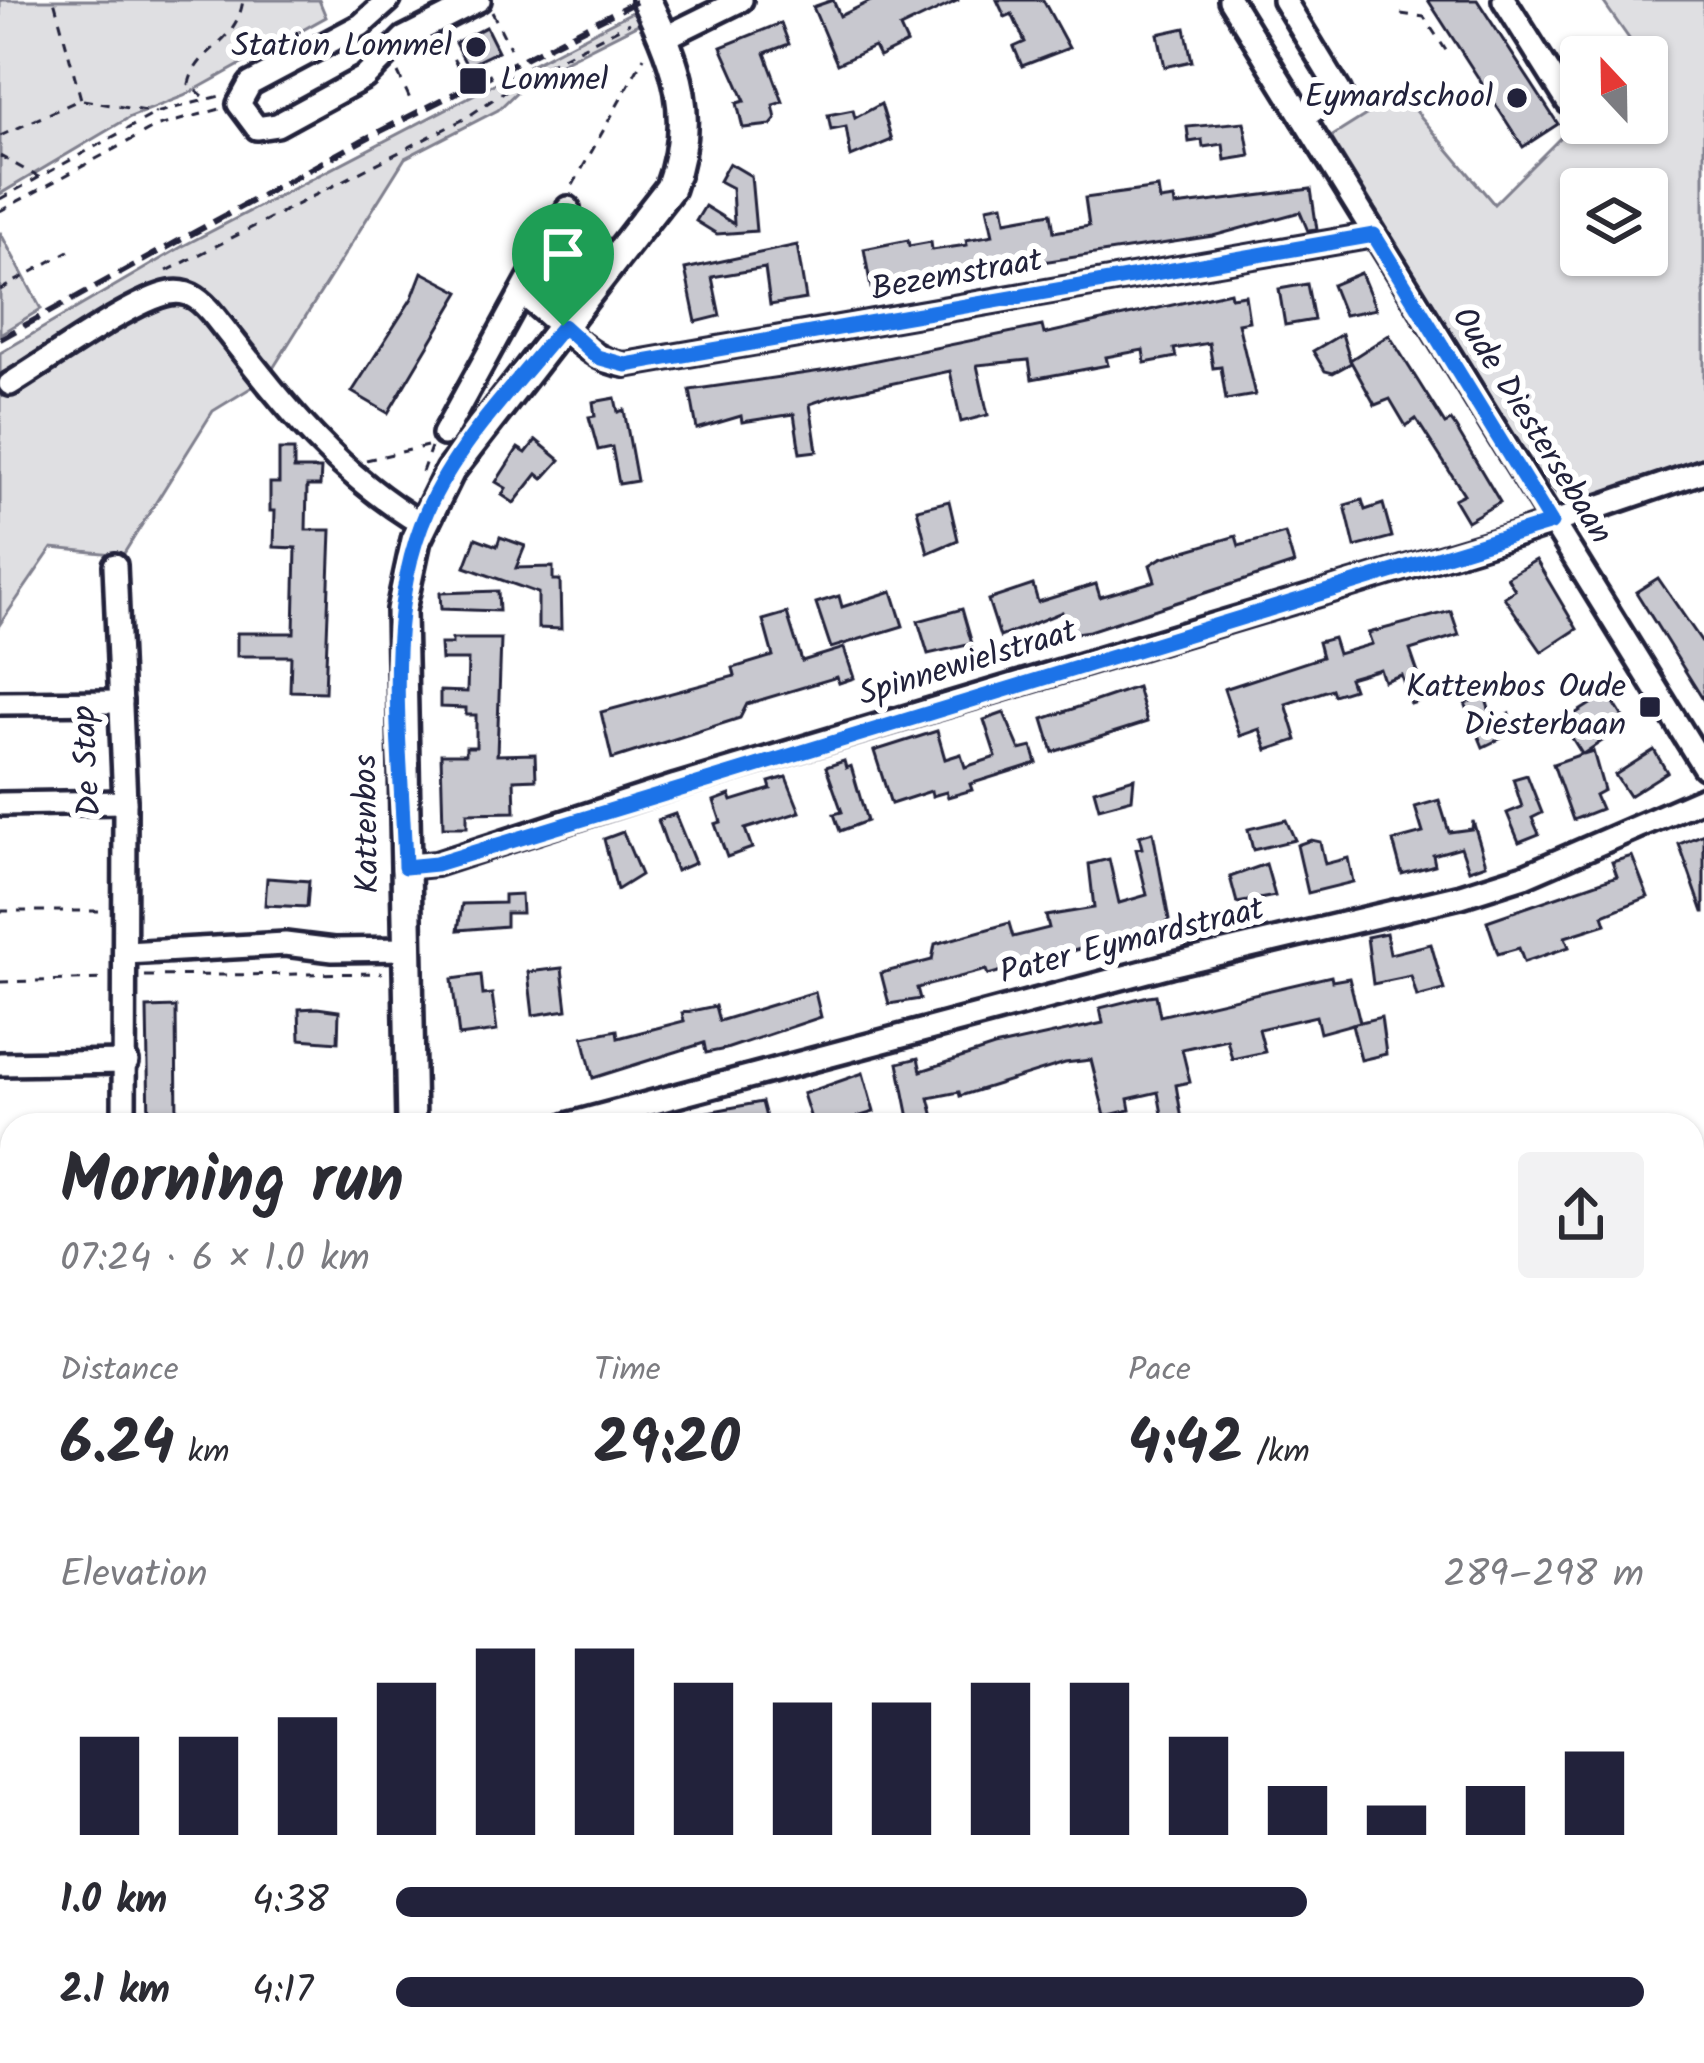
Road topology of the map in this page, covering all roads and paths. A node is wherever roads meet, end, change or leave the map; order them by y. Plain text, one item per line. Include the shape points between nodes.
1 (54, 0) edge
2 (243, 0) edge
3 (389, 0) edge
4 (482, 0) edge
5 (741, 0) edge
6 (1230, 0) edge
7 (1284, 0) edge
8 (1504, 0) edge
9 (649, 6) edge
10 (1402, 14) dead end
11 (435, 23) junction
12 (361, 25) junction
13 (664, 38) junction
14 (510, 48) dead end
15 (1448, 52) dead end
16 (390, 55) junction
17 (460, 73) dead end
18 (1560, 89) edge
19 (204, 97) junction
20 (240, 99) junction
21 (410, 99) dead end
22 (81, 100) junction
23 (156, 113) junction
24 (1303, 118) junction
25 (0, 136) edge
26 (0, 156) edge
27 (40, 178) junction
28 (0, 199) edge
29 (569, 199) joint
30 (0, 211) edge
31 (1374, 235) junction
32 (69, 250) dead end
33 (178, 265) dead end
34 (0, 290) edge
35 (521, 294) junction
36 (563, 326) junction
37 (10, 384) dead end
38 (438, 440) joint
39 (341, 466) junction
40 (1704, 471) edge
41 (1551, 523) junction
42 (422, 524) junction
43 (115, 565) dead end
44 (121, 702) junction
45 (0, 703) edge
46 (1704, 767) edge
47 (1704, 798) edge
48 (124, 802) junction
49 (0, 804) edge
50 (405, 867) junction
51 (0, 911) edge
52 (126, 911) junction
53 (126, 952) junction
54 (407, 961) junction
55 (127, 979) junction
56 (0, 982) edge
57 (128, 1062) junction
58 (0, 1064) edge
59 (125, 1113) edge
60 (411, 1113) edge
61 (612, 1113) edge

1 - 22 path
2 - 19 path via 229,38 193,68 189,84
3 - 12 street
4 - 11 street
4 - 14 path
5 - 13 street
6 - 24 street, Oude Diestersebaan
7 - 24 street via 1340,92
8 - 18 street
9 - 13 main road, Kattenbos
9 - 33 path via 466,118
10 - 15 path via 1424,17
11 - 16 street
11 - 17 path
12 - 16 street
12 - 20 street
13 - 29 path via 649,48
13 - 36 main road, Kattenbos via 685,105 683,152 649,220
16 - 20 street via 277,125 257,128
16 - 21 path
19 - 20 path
19 - 23 path
20 - 30 path via 155,127
22 - 23 path
22 - 25 path
23 - 27 path
24 - 31 street, Oude Diestersebaan
26 - 27 path
27 - 28 path
29 - 35 street
31 - 36 street, Bezemstraat via 626,365 597,357
31 - 41 street, Oude Diestersebaan
32 - 34 path
35 - 36 street
35 - 38 street
36 - 42 main road, Kattenbos via 463,452
37 - 39 street via 147,303 186,293
38 - 39 path
39 - 42 street
40 - 41 street, Spinnewielstraat
41 - 46 street, Oude Diestersebaan
41 - 50 street, Spinnewielstraat via 436,864
42 - 50 main road, Kattenbos via 401,610
43 - 44 street, De Stap
44 - 45 street
44 - 48 street, De Stap
47 - 61 street, Pater Eymardstraat via 1461,896
48 - 49 street
48 - 52 street, De Stap
50 - 54 main road, Kattenbos
51 - 52 path
52 - 53 street, De Stap
53 - 54 street via 285,944
53 - 55 street, De Stap
54 - 55 path
54 - 60 main road, Kattenbos
55 - 56 path
55 - 57 street, De Stap
57 - 58 street
57 - 59 street, De Stap

